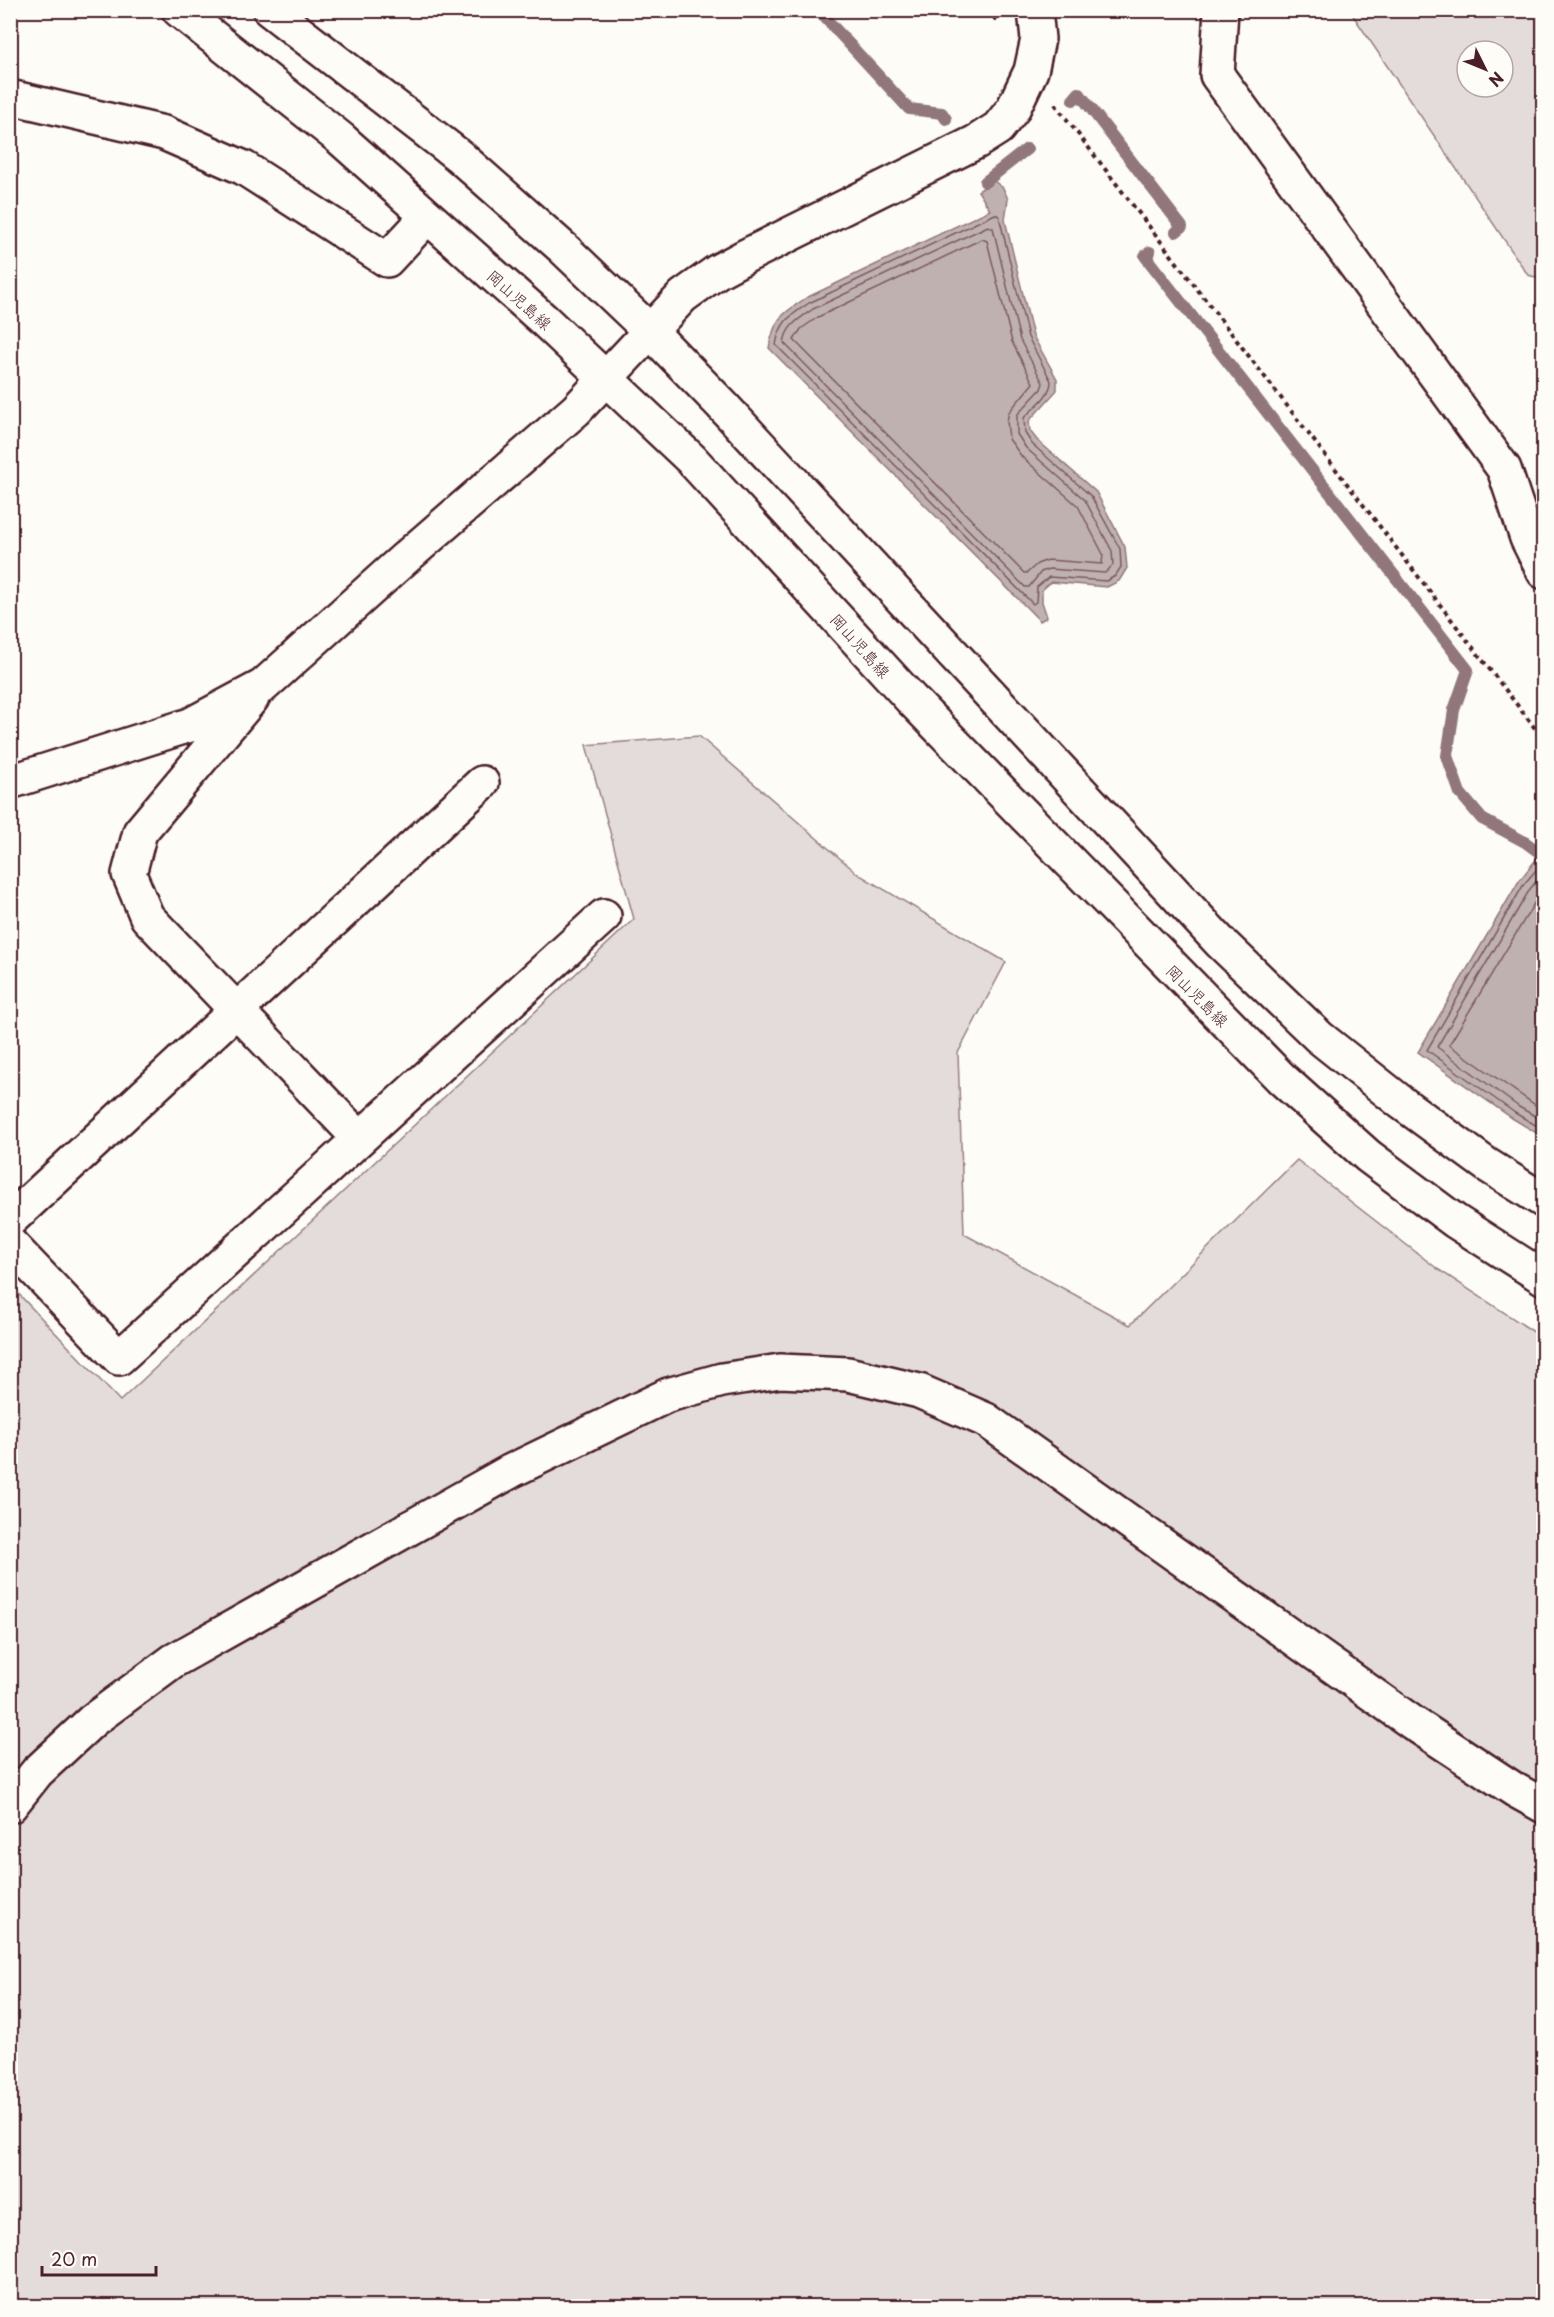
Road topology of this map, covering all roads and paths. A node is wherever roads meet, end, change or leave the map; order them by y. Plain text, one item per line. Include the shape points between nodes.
1 (179, 10) edge
2 (270, 10) edge
3 (1035, 10) edge
4 (1221, 10) edge
5 (1031, 71) junction
6 (10, 97) edge
7 (427, 217) junction
8 (650, 331) junction
9 (607, 378) junction
10 (1544, 573) edge
11 (263, 686) junction
12 (1544, 740) edge
13 (10, 782) edge
14 (482, 783) dead end
15 (604, 916) dead end
16 (236, 1010) junction
17 (359, 1138) junction
18 (1544, 1201) edge
19 (10, 1220) edge
20 (10, 1244) edge
21 (1544, 1278) edge
22 (10, 1806) edge
23 (1544, 1806) edge

1 - 7 street, 岡山児島線 via 341,139
2 - 8 street via 459,156
3 - 5 street via 1038,39
4 - 10 street via 1217,75 1504,469 1527,538
5 - 8 street via 1013,109 998,128 718,271 683,296
5 - 12 path
6 - 7 street via 164,133 234,163 387,260
7 - 9 street, 岡山児島線
8 - 9 street
8 - 18 street via 1228,950 1319,1037 1402,1104
9 - 11 street via 559,426
9 - 21 street, 岡山児島線 via 691,459 911,699 1282,1079 1368,1156 1455,1221
11 - 13 street via 190,725
11 - 16 street via 140,832 129,874 147,917
14 - 16 street
15 - 17 street
16 - 17 street
16 - 19 street
17 - 20 street via 119,1358
22 - 23 street via 37,1772 93,1720 173,1661 511,1471 619,1417 679,1392 780,1371 848,1374 919,1391 986,1420 1413,1723

